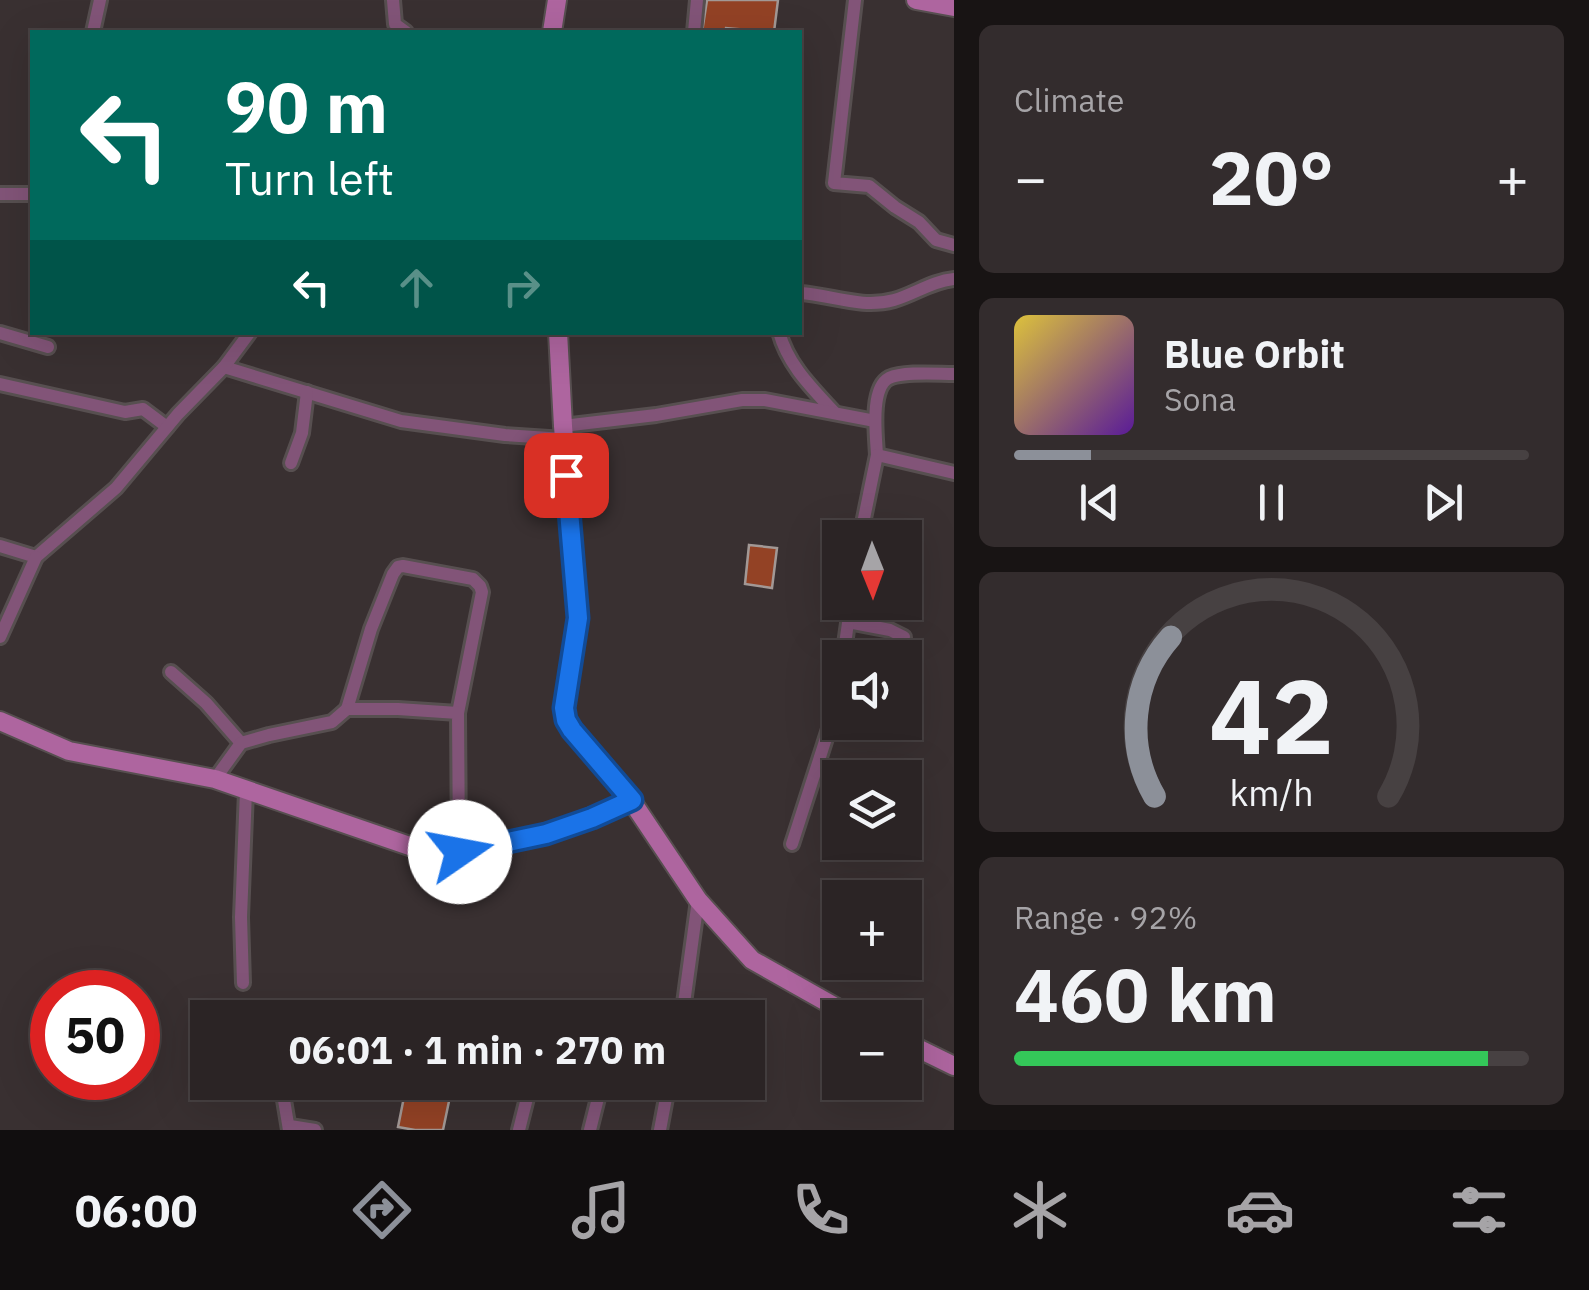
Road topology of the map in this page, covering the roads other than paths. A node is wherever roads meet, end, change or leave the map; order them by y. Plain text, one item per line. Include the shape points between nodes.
1 (100, 0) edge
2 (392, 0) edge
3 (557, 0) edge
4 (697, 0) edge
5 (855, 0) edge
6 (916, 0) edge
7 (954, 7) edge
8 (93, 30) edge
9 (403, 30) edge
10 (552, 30) edge
11 (694, 30) edge
12 (0, 194) edge
13 (30, 194) edge
14 (954, 245) edge
15 (954, 279) edge
16 (802, 293) edge
17 (0, 332) edge
18 (248, 335) edge
19 (558, 335) edge
20 (780, 335) edge
21 (48, 347) dead end
22 (224, 367) junction
23 (954, 374) edge
24 (0, 384) edge
25 (307, 392) junction
26 (835, 413) junction
27 (876, 421) junction
28 (167, 427) junction
29 (563, 433) junction
30 (877, 454) junction
31 (290, 463) dead end
32 (954, 474) edge
33 (864, 520) edge
34 (0, 546) edge
35 (36, 557) junction
36 (848, 622) joint
37 (0, 635) edge
38 (904, 637) dead end
39 (846, 640) edge
40 (170, 672) dead end
41 (348, 709) junction
42 (458, 713) junction
43 (0, 721) edge
44 (825, 740) edge
45 (240, 743) junction
46 (216, 779) junction
47 (246, 790) junction
48 (632, 800) junction
49 (792, 844) dead end
50 (460, 852) junction
51 (698, 900) junction
52 (243, 983) dead end
53 (684, 1000) edge
54 (823, 1000) edge
55 (922, 1050) edge
56 (954, 1066) edge
57 (285, 1100) edge
58 (526, 1100) edge
59 (598, 1100) edge
60 (666, 1100) edge
61 (290, 1128) edge
62 (315, 1130) edge
63 (519, 1130) edge
64 (590, 1130) edge
65 (660, 1130) edge

1 - 8 street
2 - 9 street via 395,24
3 - 10 main road
4 - 11 street
5 - 14 street via 834,182 869,186 936,240
6 - 7 main road
12 - 13 street
15 - 16 street via 860,304
17 - 21 street
18 - 22 street
19 - 29 main road
20 - 26 street via 801,376
22 - 25 street
22 - 28 street
23 - 27 street via 888,378 880,386
24 - 28 street via 124,412 143,410
25 - 29 street via 401,421 505,435
25 - 31 street
26 - 27 street
26 - 29 street via 742,400
27 - 30 street
28 - 35 street via 116,488
29 - 48 main road via 578,618 566,720
30 - 32 street
30 - 33 street
34 - 35 street
35 - 37 street
36 - 38 street
36 - 39 street
40 - 45 street
41 - 42 street
41 - 42 street via 370,629 393,574 403,566 473,579 480,586
41 - 45 street via 332,722
42 - 50 street
43 - 46 main road via 69,751
44 - 49 street
45 - 46 street
46 - 47 main road
47 - 50 main road via 424,851
47 - 52 street
48 - 50 main road via 546,834
48 - 51 main road
51 - 53 street
51 - 54 main road via 752,960
55 - 56 main road
57 - 61 street
58 - 63 street
59 - 64 street
60 - 65 street
61 - 62 street

